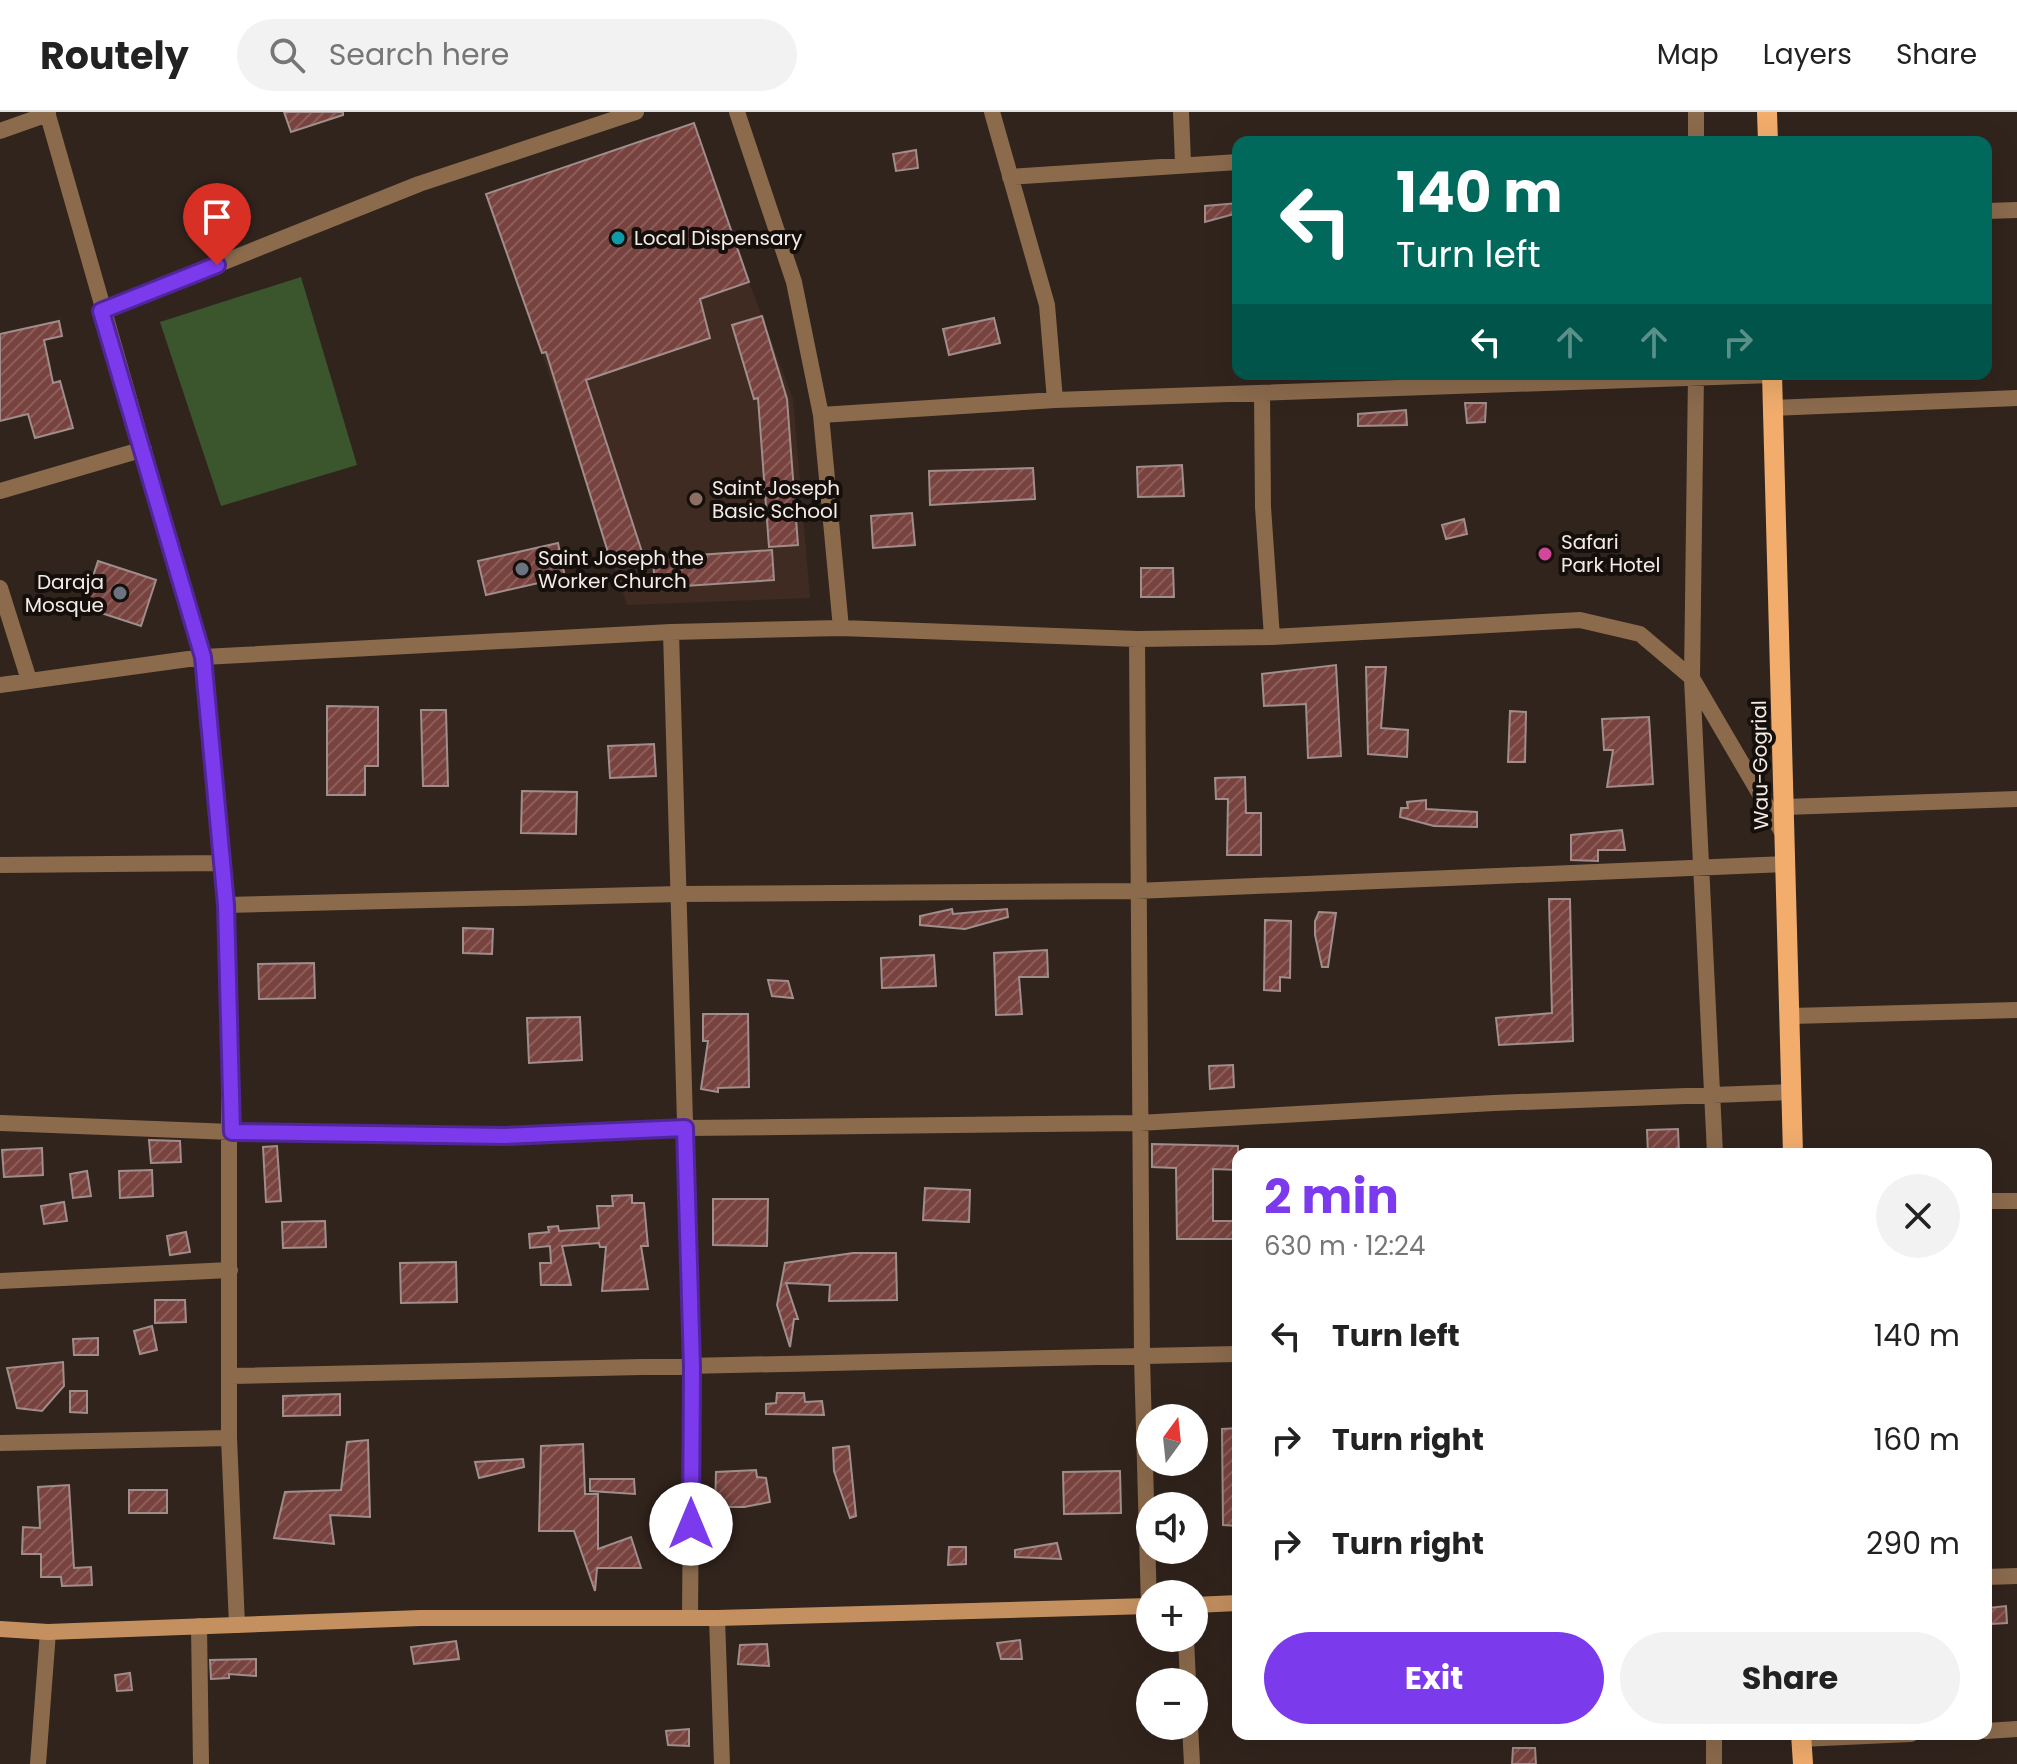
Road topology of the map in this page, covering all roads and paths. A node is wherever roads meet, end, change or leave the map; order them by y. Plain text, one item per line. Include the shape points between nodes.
1 (636, 112) edge
2 (737, 112) edge
3 (992, 112) edge
4 (1181, 112) edge
5 (1696, 112) edge
6 (1767, 112) edge
7 (48, 113) edge
8 (0, 131) edge
9 (1696, 136) edge
10 (1768, 136) edge
11 (1232, 162) edge
12 (1183, 163) junction
13 (1010, 177) junction
14 (2017, 210) edge
15 (1992, 211) edge
16 (101, 311) junction
17 (1594, 380) edge
18 (1696, 380) edge
19 (1772, 380) edge
20 (1262, 393) junction
21 (2017, 398) edge
22 (1055, 400) junction
23 (1774, 408) junction
24 (821, 415) junction
25 (144, 449) junction
26 (0, 491) edge
27 (0, 588) edge
28 (841, 628) junction
29 (671, 632) junction
30 (1272, 637) junction
31 (1137, 639) junction
32 (203, 657) junction
33 (1692, 678) junction
34 (29, 680) junction
35 (0, 685) edge
36 (2017, 799) edge
37 (1785, 807) junction
38 (1786, 839) junction
39 (222, 863) junction
40 (1787, 864) junction
41 (0, 865) edge
42 (1704, 867) junction
43 (1136, 891) junction
44 (680, 894) junction
45 (226, 905) junction
46 (2017, 1010) edge
47 (1791, 1016) junction
48 (1791, 1092) junction
49 (1713, 1095) junction
50 (0, 1123) edge
51 (1139, 1123) junction
52 (685, 1128) junction
53 (232, 1132) junction
54 (1715, 1148) edge
55 (1793, 1148) edge
56 (1992, 1201) edge
57 (2017, 1201) edge
58 (230, 1270) junction
59 (0, 1281) edge
60 (1232, 1354) edge
61 (1142, 1358) junction
62 (692, 1367) junction
63 (230, 1376) junction
64 (229, 1438) junction
65 (0, 1443) edge
66 (2017, 1576) edge
67 (1992, 1577) edge
68 (1148, 1580) edge
69 (1232, 1603) edge
70 (1208, 1604) edge
71 (1136, 1606) edge
72 (690, 1618) junction
73 (717, 1618) junction
74 (237, 1625) junction
75 (199, 1626) junction
76 (0, 1629) edge
77 (48, 1632) junction
78 (2017, 1729) edge
79 (1992, 1731) edge
80 (1191, 1740) edge
81 (1714, 1740) edge
82 (1801, 1740) edge
83 (38, 1764) edge
84 (201, 1764) edge
85 (722, 1764) edge
86 (1192, 1764) edge
87 (1714, 1764) edge
88 (1803, 1764) edge

1 - 16 street via 419,184
2 - 24 street via 794,282
3 - 13 street
4 - 12 street
5 - 9 street
6 - 10 main road
7 - 8 street
7 - 16 street
11 - 12 street
12 - 13 street
13 - 22 street via 1047,305
14 - 15 street
16 - 25 street
17 - 20 street
18 - 33 street
19 - 23 main road, Wau-Gogrial
20 - 22 street
20 - 30 street
21 - 23 street
22 - 24 street
23 - 37 main road, Wau-Gogrial
24 - 28 street
25 - 26 street
25 - 32 street
27 - 34 street
28 - 29 street
28 - 31 street
29 - 32 street
29 - 44 street
30 - 31 street
30 - 33 street via 1580,620 1640,634
31 - 43 street
32 - 34 street
32 - 39 street
33 - 38 street
33 - 42 street
34 - 35 street
36 - 37 street
37 - 38 main road, Wau-Gogrial
38 - 40 main road, Wau-Gogrial
39 - 41 street
39 - 45 street
40 - 42 street
40 - 47 main road, Wau-Gogrial
42 - 43 street
42 - 49 street
43 - 44 street
43 - 51 street
44 - 45 street
44 - 52 street
45 - 53 street
46 - 47 street
47 - 48 main road, Wau-Gogrial
48 - 49 street
48 - 55 main road, Wau-Gogrial
49 - 51 street
49 - 54 street
50 - 53 street
51 - 52 street
51 - 61 street
52 - 53 street via 505,1136
52 - 62 street
53 - 58 street
56 - 57 street
58 - 59 street
58 - 63 street
60 - 61 street
61 - 62 street
61 - 68 street
62 - 63 street
62 - 72 street
63 - 64 street
64 - 65 street
64 - 74 street
66 - 67 street
69 - 70 street
71 - 73 street
72 - 73 street
72 - 74 street via 420,1618
73 - 85 street
74 - 75 street
75 - 77 street
75 - 84 street
76 - 77 street
77 - 83 street
78 - 79 street
80 - 86 street
81 - 87 street
82 - 88 main road

